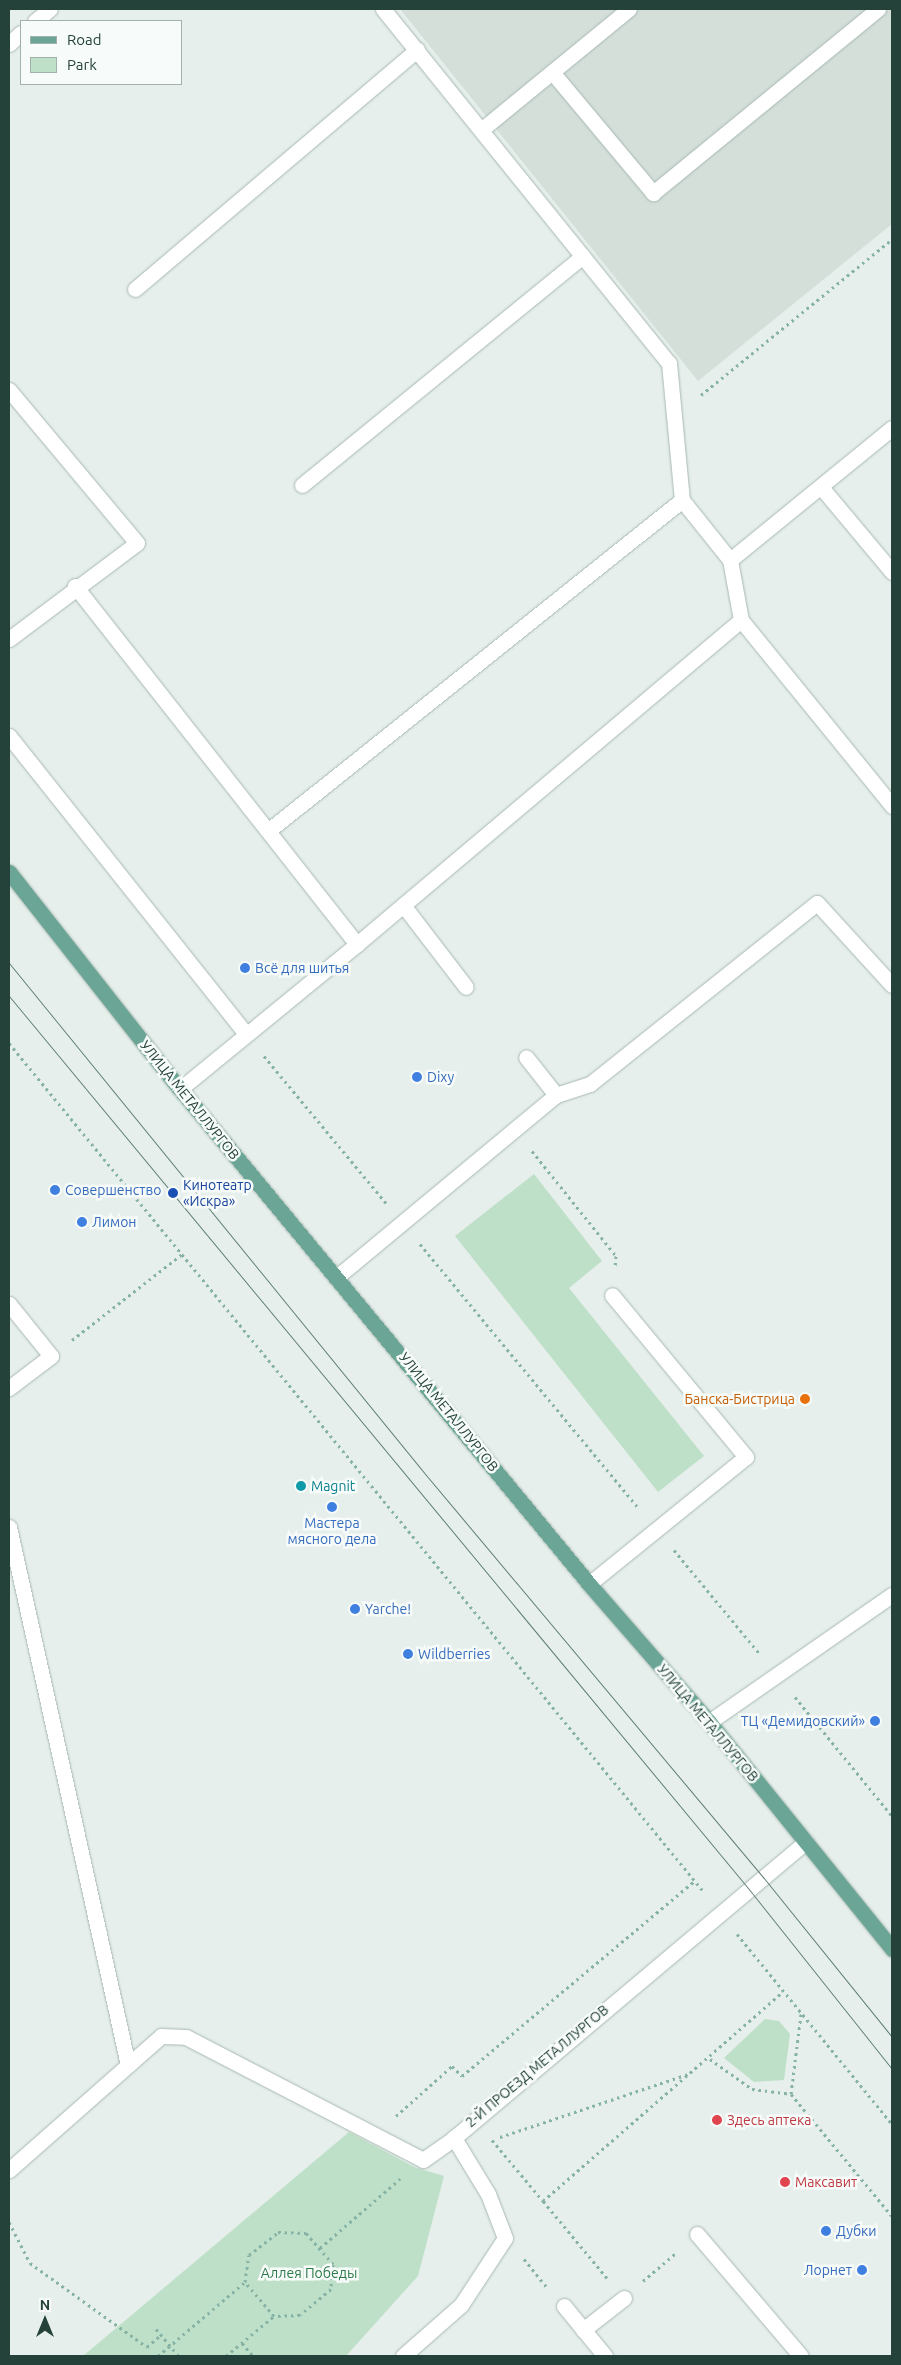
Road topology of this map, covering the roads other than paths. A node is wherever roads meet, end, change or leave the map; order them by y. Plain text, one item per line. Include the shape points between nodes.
1 (50, 9) edge
2 (383, 9) edge
3 (629, 9) edge
4 (878, 9) edge
5 (37, 20) edge
6 (20, 34) edge
7 (9, 44) edge
8 (417, 50) junction
9 (552, 72) junction
10 (481, 130) junction
11 (583, 256) junction
12 (135, 289) dead end
13 (9, 390) edge
14 (892, 428) edge
15 (302, 485) dead end
16 (821, 487) junction
17 (682, 500) junction
18 (730, 560) junction
19 (892, 572) edge
20 (76, 586) junction
21 (741, 620) junction
22 (9, 638) edge
23 (9, 736) edge
24 (892, 806) edge
25 (268, 830) junction
26 (9, 872) edge
27 (403, 906) junction
28 (357, 944) junction
29 (892, 985) edge
30 (466, 987) dead end
31 (246, 1034) junction
32 (526, 1057) dead end
33 (180, 1089) junction
34 (556, 1095) junction
35 (338, 1276) junction
36 (612, 1295) road end
37 (9, 1304) edge
38 (9, 1388) edge
39 (9, 1527) edge
40 (589, 1584) junction
41 (892, 1595) edge
42 (709, 1722) junction
43 (806, 1842) junction
44 (892, 1949) edge
45 (128, 2065) junction
46 (454, 2138) junction
47 (9, 2170) edge
48 (698, 2234) road end
49 (624, 2298) road end
50 (564, 2306) road end
51 (583, 2330) junction
52 (403, 2356) edge
53 (606, 2356) edge
54 (801, 2356) edge

1 - 5 street
2 - 8 street
3 - 9 street
4 - 9 street via 654,193
6 - 7 street
8 - 10 street
8 - 12 street
9 - 10 street
10 - 11 street
11 - 15 street
11 - 17 street via 669,362
13 - 20 street via 137,543
14 - 16 street
16 - 18 street
16 - 19 street
17 - 18 street
17 - 25 street
18 - 21 street
20 - 22 street
20 - 25 street
21 - 24 street
21 - 27 street
23 - 31 street
25 - 28 street
26 - 33 main road, УЛИЦА МЕТАЛЛУРГОВ
27 - 28 street
27 - 30 street
28 - 31 street
29 - 34 street via 817,903 590,1084
31 - 33 street
32 - 34 street
33 - 35 main road, УЛИЦА МЕТАЛЛУРГОВ
34 - 35 street
35 - 40 main road, УЛИЦА МЕТАЛЛУРГОВ
36 - 40 street via 746,1457
37 - 38 street via 51,1356
39 - 45 street
40 - 42 main road, УЛИЦА МЕТАЛЛУРГОВ
41 - 42 street
42 - 43 main road, УЛИЦА МЕТАЛЛУРГОВ
43 - 44 main road, УЛИЦА МЕТАЛЛУРГОВ
43 - 46 street, 2-Й ПРОЕЗД МЕТАЛЛУРГОВ
45 - 46 street via 161,2036 186,2037 423,2160
45 - 47 street
46 - 52 street, 2-Й ПРОЕЗД МЕТАЛЛУРГОВ via 488,2194 505,2238 461,2305
48 - 54 street
49 - 51 street
50 - 51 street
51 - 53 street

